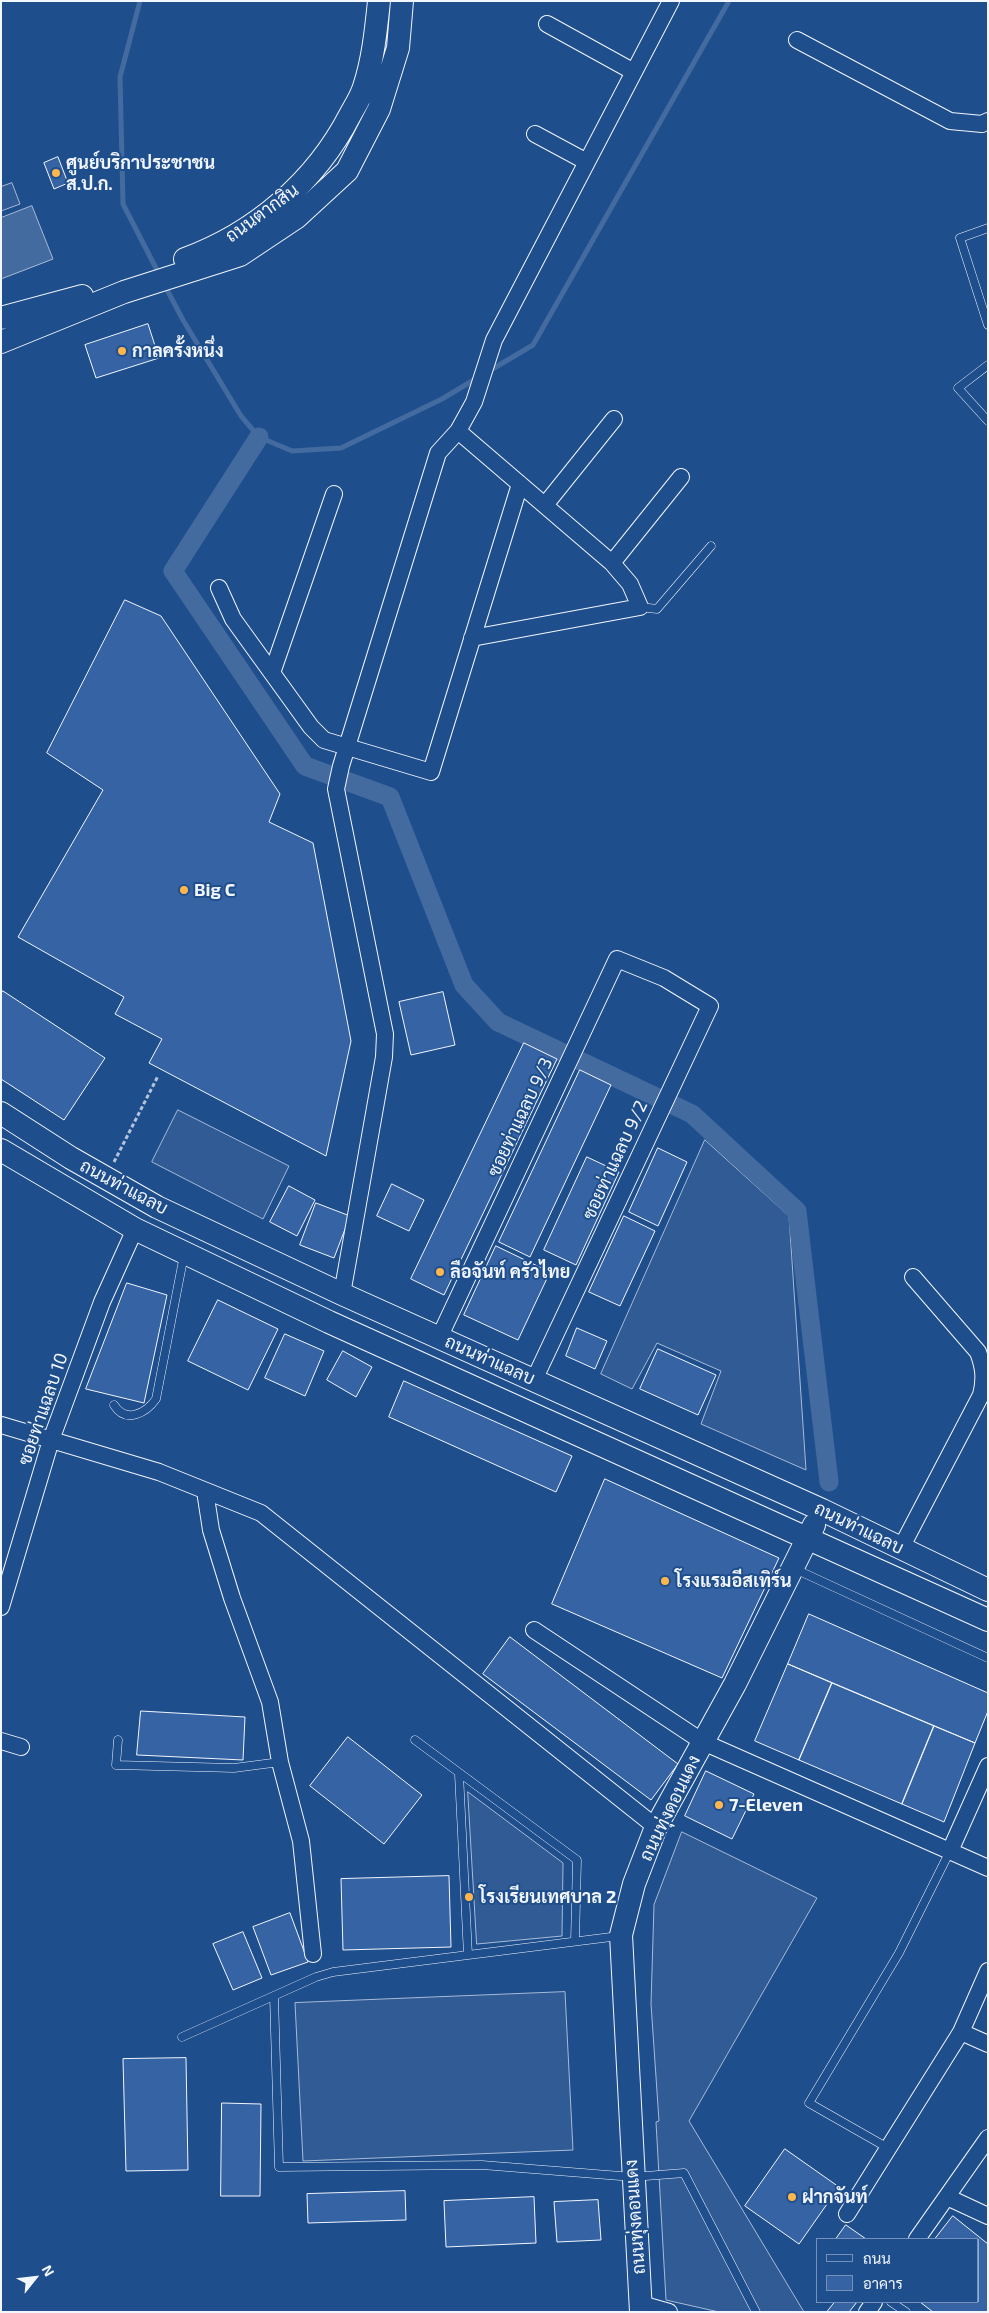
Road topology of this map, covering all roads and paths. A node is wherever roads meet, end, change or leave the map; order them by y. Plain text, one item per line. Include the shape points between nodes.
1 (379, 1) edge
2 (402, 1) edge
3 (670, 1) edge
4 (547, 24) dead end
5 (797, 40) dead end
6 (634, 72) junction
7 (988, 121) edge
8 (535, 134) dead end
9 (587, 162) junction
10 (988, 228) edge
11 (123, 287) junction
12 (1, 318) edge
13 (988, 325) edge
14 (1, 342) edge
15 (988, 365) edge
16 (614, 418) dead end
17 (988, 421) edge
18 (458, 431) junction
19 (681, 477) dead end
20 (520, 484) junction
21 (334, 494) dead end
22 (544, 505) junction
23 (711, 546) dead end
24 (612, 563) junction
25 (219, 588) dead end
26 (640, 607) junction
27 (472, 638) junction
28 (272, 673) junction
29 (346, 747) junction
30 (664, 978) joint
31 (158, 1076) dead end
32 (1, 1113) edge
33 (1, 1150) edge
34 (105, 1178) junction
35 (135, 1229) junction
36 (184, 1253) junction
37 (913, 1277) dead end
38 (342, 1294) junction
39 (329, 1322) junction
40 (439, 1338) junction
41 (534, 1380) junction
42 (114, 1405) dead end
43 (1, 1425) edge
44 (51, 1440) junction
45 (206, 1491) junction
46 (822, 1510) junction
47 (808, 1538) junction
48 (901, 1548) junction
49 (793, 1568) junction
50 (988, 1590) edge
51 (1, 1607) edge
52 (988, 1620) edge
53 (534, 1630) dead end
54 (988, 1658) edge
55 (118, 1740) dead end
56 (416, 1740) dead end
57 (1, 1741) edge
58 (703, 1742) junction
59 (20, 1748) dead end
60 (280, 1762) junction
61 (988, 1766) edge
62 (459, 1774) junction
63 (656, 1827) junction
64 (950, 1851) junction
65 (988, 1868) edge
66 (622, 1935) junction
67 (575, 1941) junction
68 (313, 1954) dead end
69 (468, 1955) junction
70 (988, 1971) edge
71 (274, 1996) junction
72 (961, 2032) junction
73 (182, 2037) dead end
74 (988, 2044) edge
75 (986, 2145) edge
76 (888, 2148) junction
77 (633, 2177) junction
78 (947, 2197) junction
79 (847, 2214) dead end
80 (988, 2216) edge
81 (918, 2238) edge
82 (892, 2303) edge
83 (641, 2308) edge
84 (669, 2312) edge
85 (756, 2312) edge
86 (906, 2312) edge

1 - 11 main road, ถนนตากสิน via 375,40 364,88 337,140 304,182 238,234
2 - 11 main road via 398,48 379,109 347,171 298,217 240,255 151,283
3 - 6 street
4 - 6 street
5 - 7 street via 950,121 982,124
6 - 9 street
8 - 9 street
9 - 18 street via 494,340 474,402
10 - 13 lane via 960,238
11 - 12 main road, ถนนตากสิน
11 - 14 main road, ถนนตากสิน
15 - 17 lane via 958,388
16 - 22 street
18 - 20 street
18 - 29 street via 438,453
19 - 24 street
20 - 22 street
20 - 27 street
21 - 28 street
22 - 24 street
23 - 26 lane via 657,608
24 - 26 street via 630,584
25 - 28 street via 233,618
26 - 27 street
27 - 29 street via 431,772
28 - 29 street via 311,728 324,740
29 - 38 street via 336,789 385,1034 384,1057
30 - 40 street, ซอยท่าแฉลบ 9/3 via 617,959
30 - 41 street, ซอยท่าแฉลบ 9/2 via 710,1006
31 - 34 path
32 - 34 main road, ถนนท่าแฉลบ
33 - 35 main road, ถนนท่าแฉลบ
34 - 38 main road, ถนนท่าแฉลบ via 157,1207
35 - 36 main road, ถนนท่าแฉลบ
35 - 44 street, ซอยท่าแฉลบ 10 via 102,1302
36 - 39 main road, ถนนท่าแฉลบ
36 - 42 lane via 156,1398 146,1411 138,1414 123,1414
37 - 48 street via 978,1352 984,1380 981,1395
38 - 39 main road
38 - 40 main road, ถนนท่าแฉลบ
39 - 47 main road, ถนนท่าแฉลบ
40 - 41 main road, ถนนท่าแฉลบ
41 - 46 main road, ถนนท่าแฉลบ
43 - 44 street
44 - 45 street via 159,1472
44 - 51 street, ซอยท่าแฉลบ 10
45 - 60 street via 211,1530 270,1702
45 - 63 street via 261,1513
46 - 47 main road, ถนนทุ่งดอนแดง
46 - 48 main road, ถนนท่าแฉลบ
47 - 49 main road, ถนนทุ่งดอนแดง
47 - 52 main road, ถนนท่าแฉลบ
48 - 50 main road, ถนนท่าแฉลบ
49 - 54 lane
49 - 58 main road, ถนนทุ่งดอนแดง
53 - 58 street
55 - 60 lane via 116,1765 234,1768
56 - 62 lane
57 - 59 street
58 - 63 main road, ถนนทุ่งดอนแดง
58 - 64 street
60 - 68 street via 301,1841
61 - 64 street
62 - 67 lane via 577,1860
62 - 69 lane
63 - 66 main road, ถนนทุ่งดอนแดง via 634,1884
64 - 65 street
64 - 76 lane via 899,1953 809,2103
66 - 67 lane
66 - 77 main road, ถนนทุ่งดอนแดง
67 - 69 lane
69 - 71 lane via 333,1972
70 - 72 street
71 - 73 lane
71 - 77 lane via 279,2167 482,2165
72 - 74 street
72 - 76 street
75 - 78 street
76 - 79 street
77 - 83 main road, ถนนทุ่งดอนแดง
77 - 85 lane via 684,2173
78 - 80 street
78 - 81 street
82 - 86 lane
83 - 84 street

